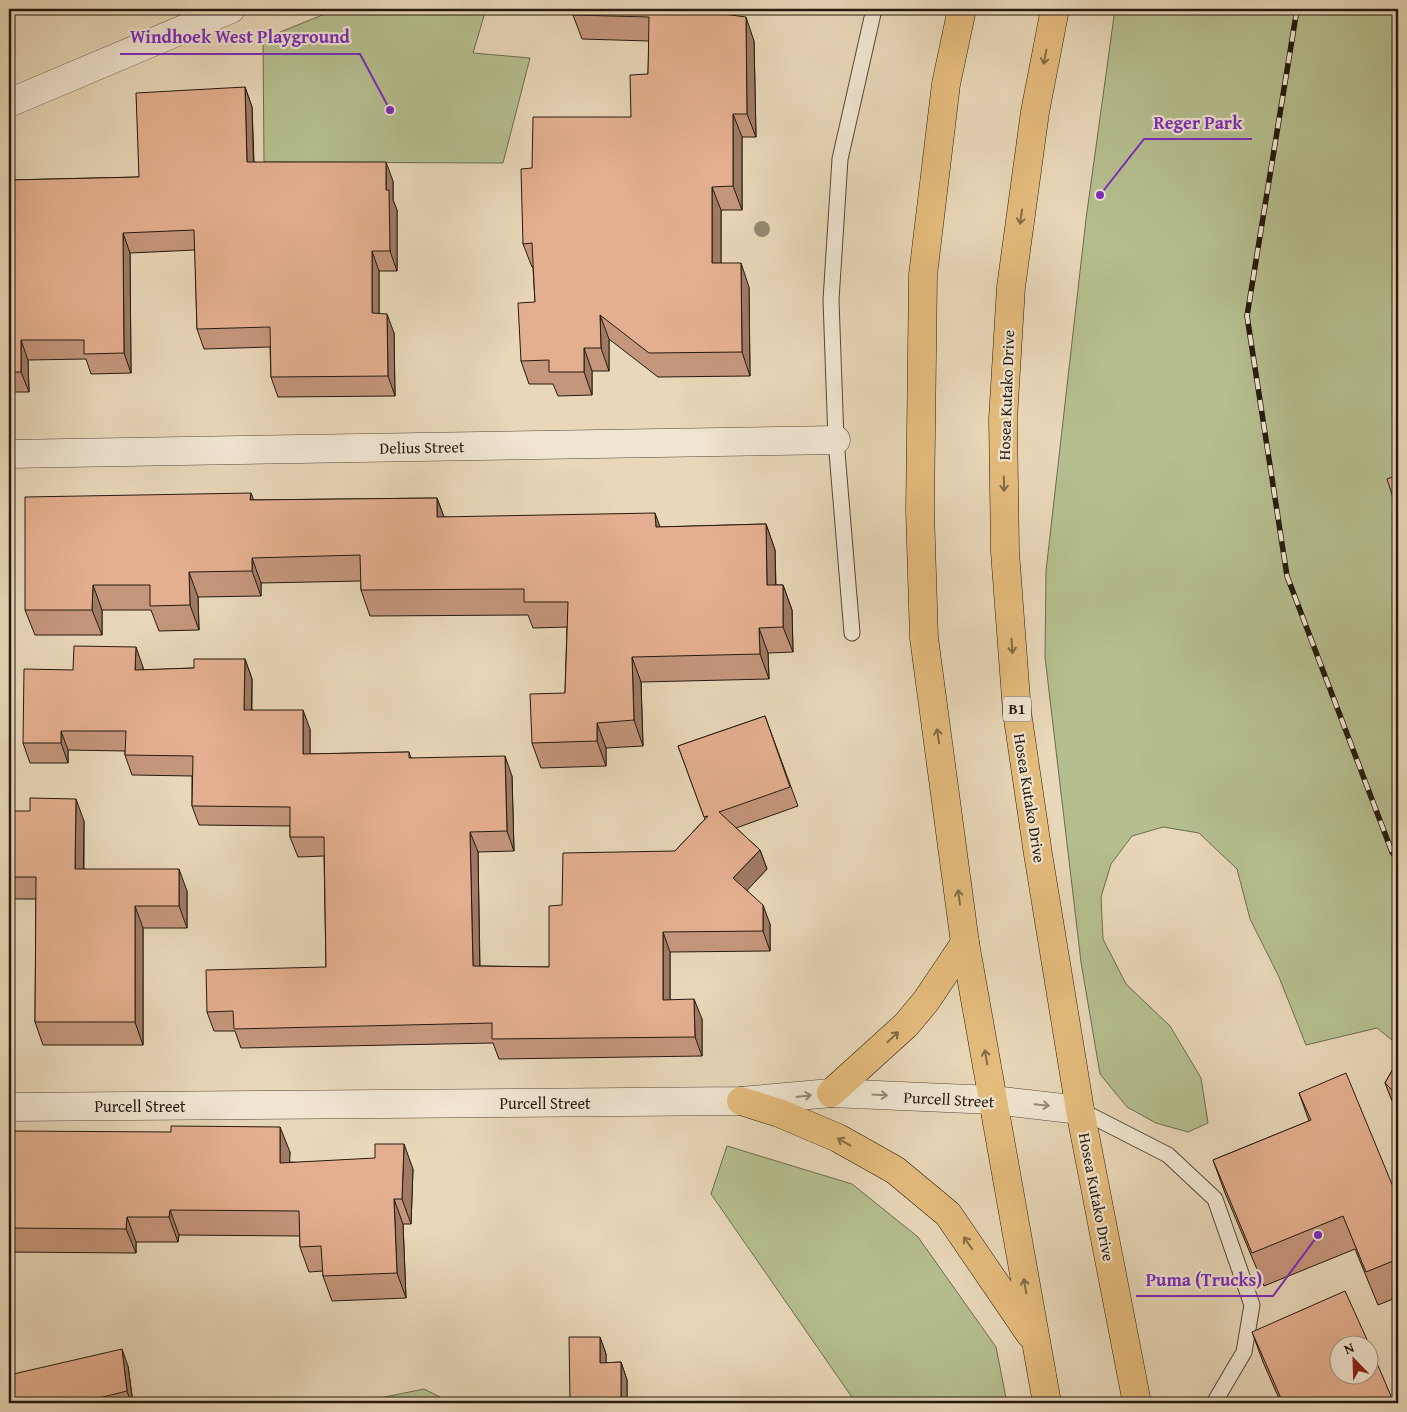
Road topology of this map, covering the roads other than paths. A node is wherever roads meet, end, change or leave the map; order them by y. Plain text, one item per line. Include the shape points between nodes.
1 (231, 9) edge
2 (874, 9) edge
3 (962, 9) edge
4 (1054, 9) edge
5 (9, 103) edge
6 (836, 440) junction
7 (9, 454) edge
8 (852, 633) dead end
9 (965, 943) junction
10 (831, 1093) junction
11 (994, 1100) junction
12 (741, 1101) junction
13 (9, 1107) edge
14 (1080, 1110) junction
15 (1034, 1342) junction
16 (1047, 1403) edge
17 (1137, 1403) edge
18 (1214, 1403) edge

1 - 5 street
2 - 6 lane via 840,159 831,300
9 -> 3 main road via 924,638 920,511 922,275 946,84
4 -> 14 main road, Hosea Kutako Drive / B1 via 1035,112 1011,287 1003,419 1005,542 1017,712
6 - 7 street, Delius Street
6 - 8 lane
10 -> 9 main road via 906,1025 926,1002
11 -> 9 main road
10 -> 11 street, Purcell Street
12 -> 10 street, Purcell Street
11 -> 14 street, Purcell Street
15 -> 11 main road
12 - 13 street, Purcell Street
15 -> 12 main road via 948,1214 896,1170 838,1138
14 - 17 main road, Hosea Kutako Drive / B1
14 - 18 lane via 1168,1156 1214,1199 1252,1305 1244,1352
15 - 16 main road

